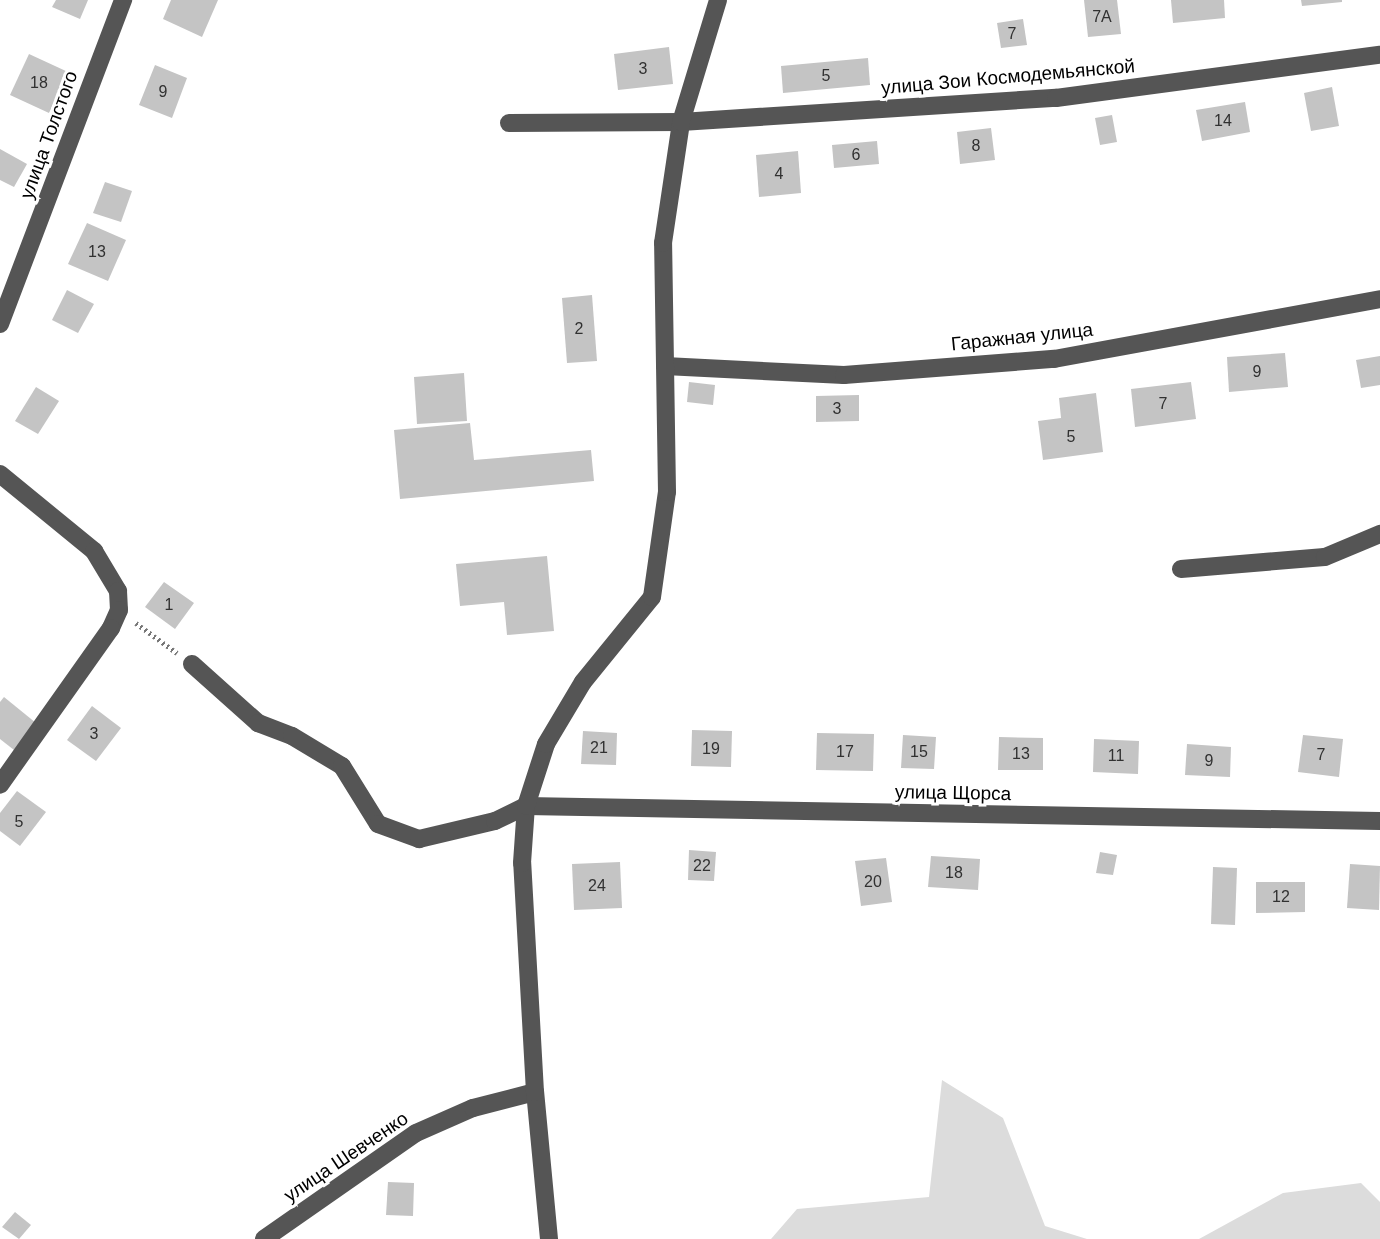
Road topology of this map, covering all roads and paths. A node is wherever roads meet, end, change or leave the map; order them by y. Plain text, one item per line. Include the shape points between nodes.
1 (123, 0) edge
2 (718, 0) edge
3 (1380, 55) edge
4 (681, 122) junction
5 (509, 123) dead end
6 (1380, 299) edge
7 (0, 324) edge
8 (665, 366) junction
9 (0, 474) edge
10 (1380, 534) edge
11 (1181, 569) dead end
12 (118, 610) junction
13 (192, 664) joint
14 (0, 785) edge
15 (526, 806) junction
16 (1380, 821) edge
17 (535, 1092) junction
18 (264, 1239) edge
19 (549, 1239) edge

1 - 7 street, улица Толстого
2 - 4 street
3 - 4 street, улица Зои Космодемьянской via 1056,98
4 - 5 street, улица Зои Космодемьянской
4 - 8 street via 663,243
6 - 8 street, Гаражная улица via 1054,359 844,375
8 - 15 street via 667,492 652,597 576,692 546,744
9 - 12 street via 94,551 118,592
10 - 11 street via 1325,557
12 - 13 path
12 - 14 street via 111,628
13 - 15 street via 258,723 342,765 378,824 419,839 495,821
15 - 16 street, улица Щорса
15 - 17 street via 522,863
17 - 18 street, улица Шевченко via 473,1108 416,1133
17 - 19 street

